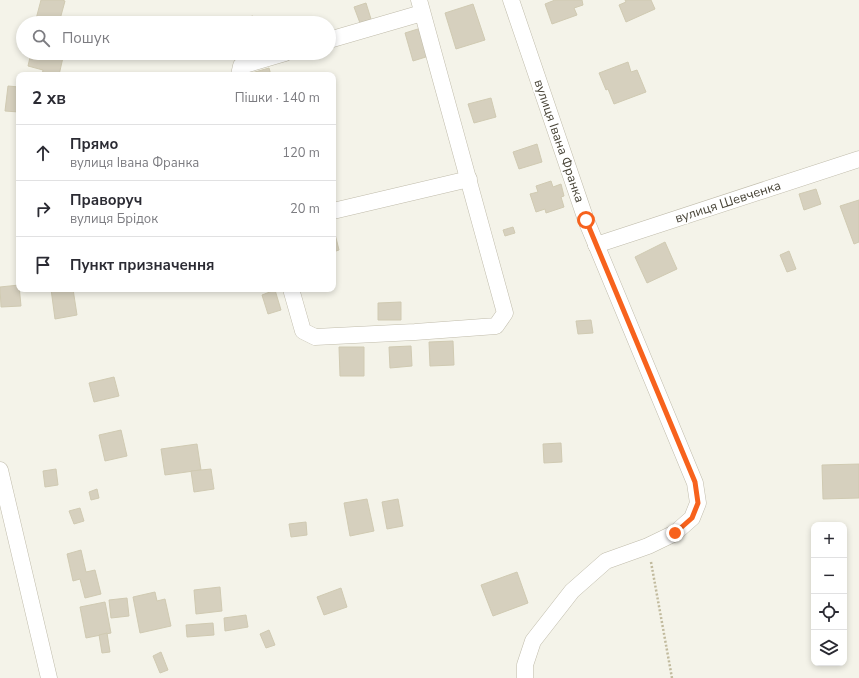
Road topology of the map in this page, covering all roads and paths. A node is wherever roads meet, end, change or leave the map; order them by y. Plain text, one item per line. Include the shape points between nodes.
1 (511, 0) edge
2 (420, 7) edge
3 (336, 37) edge
4 (261, 60) edge
5 (240, 72) edge
6 (859, 159) edge
7 (469, 179) junction
8 (336, 210) edge
9 (596, 245) junction
10 (292, 292) edge
11 (0, 470) edge
12 (648, 546) junction
13 (49, 678) edge
14 (525, 678) edge
15 (672, 678) edge

1 - 9 street, вулиця Івана Франка
2 - 3 street
2 - 7 street
4 - 5 street via 241,66
6 - 9 street, вулиця Шевченка
7 - 8 street
7 - 10 street via 505,313 496,326 315,337 303,331
9 - 12 street, вулиця Івана Франка via 695,482 698,503 692,518 675,533
11 - 13 street
12 - 14 street via 606,561 572,591 533,641 525,665
12 - 15 path

